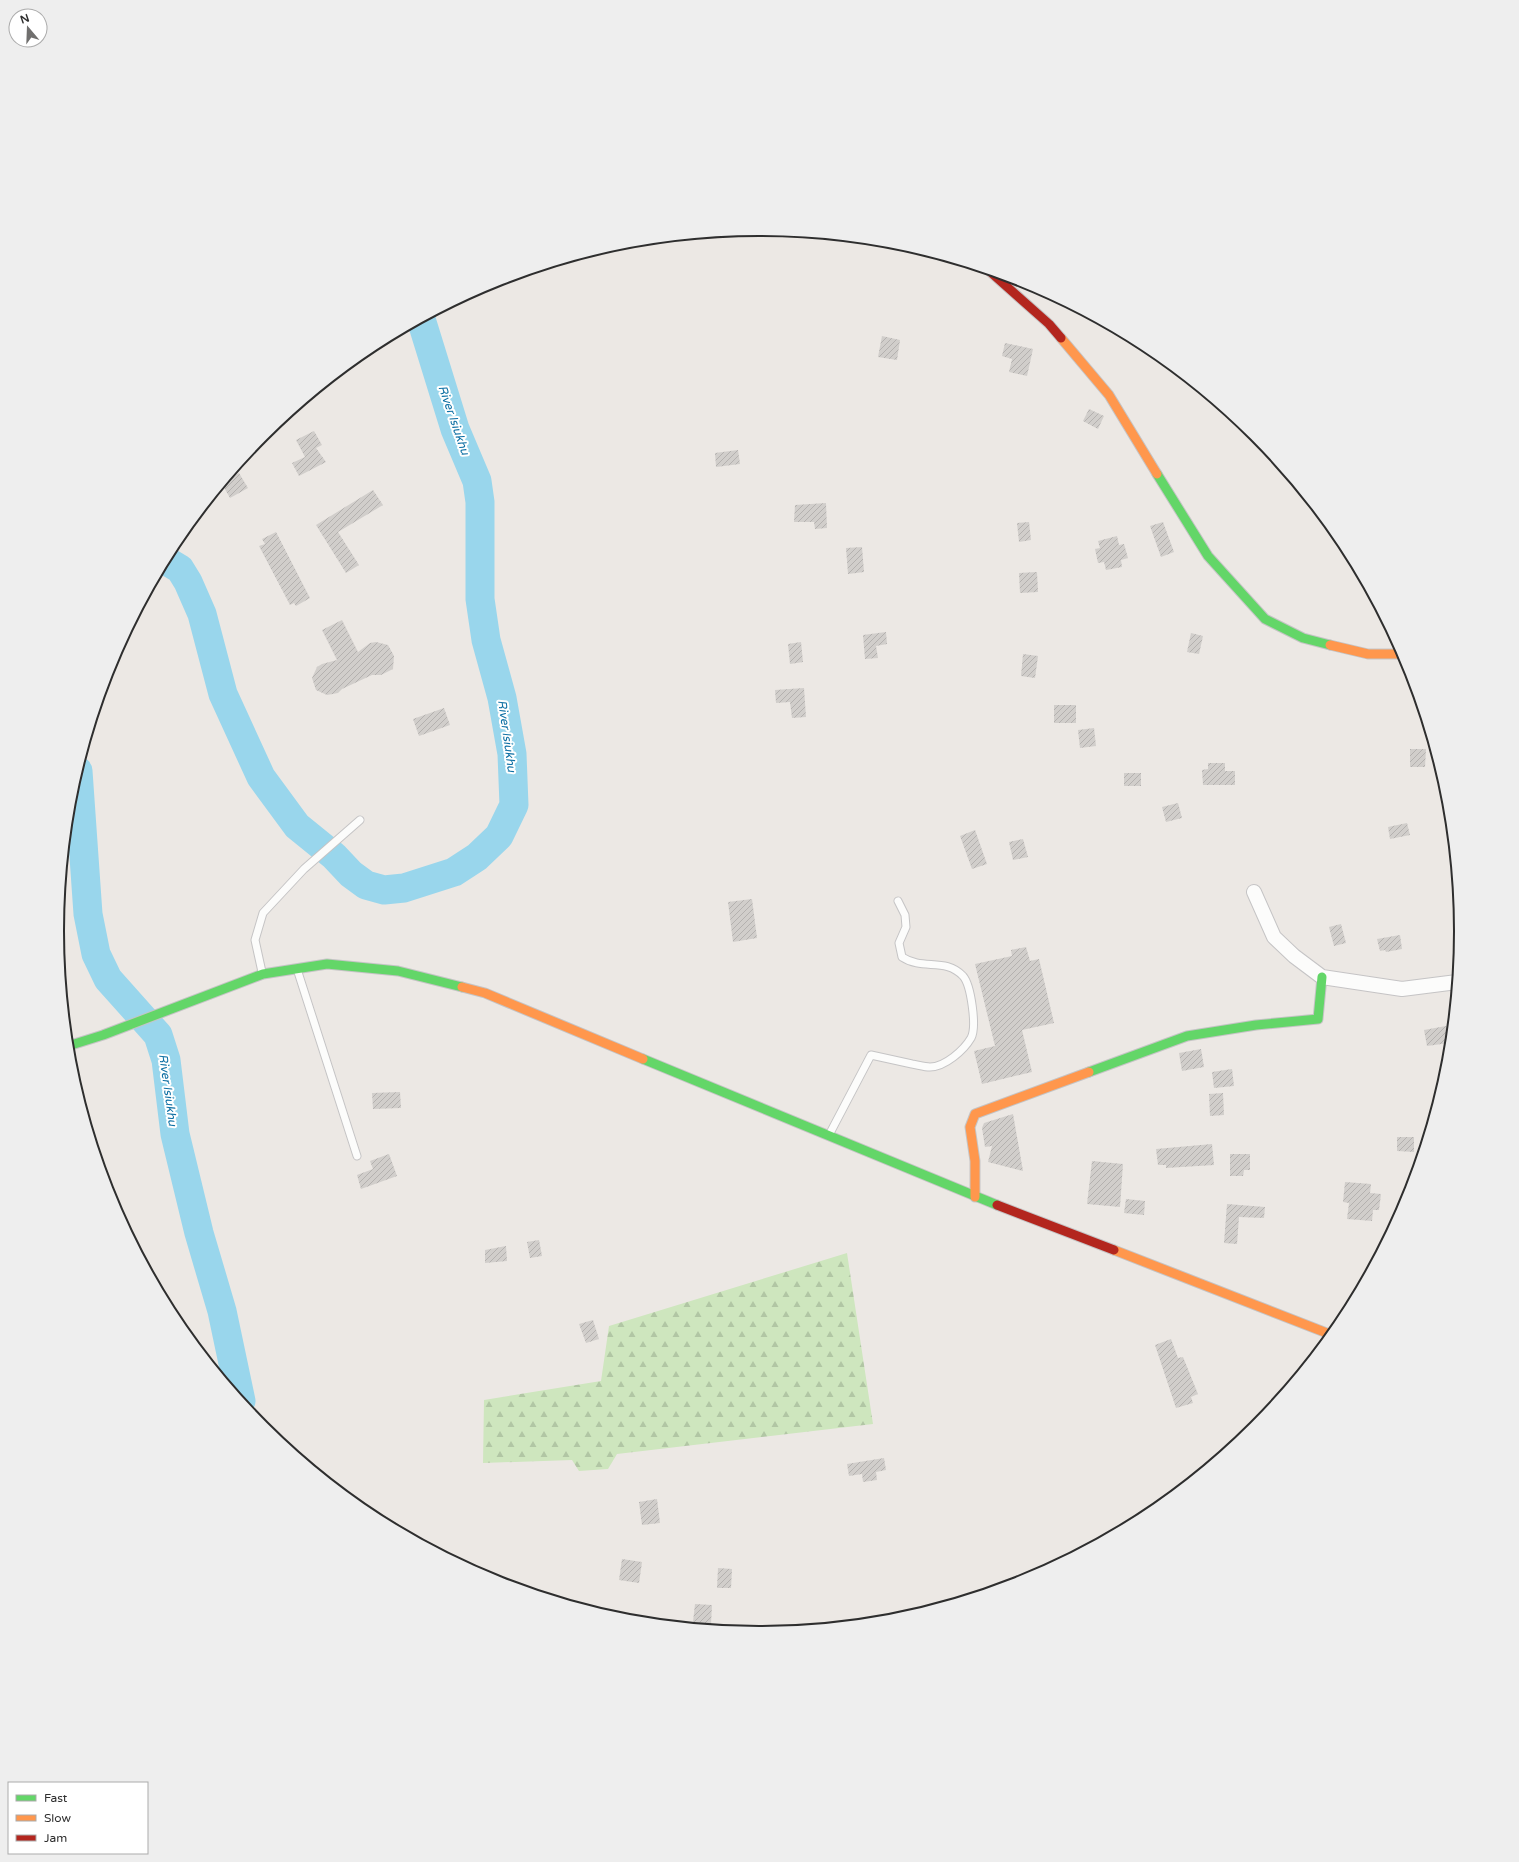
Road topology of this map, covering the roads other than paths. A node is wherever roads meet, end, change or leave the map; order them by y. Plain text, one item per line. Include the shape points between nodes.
1 (996, 277) edge
2 (1397, 654) edge
3 (360, 820) dead end
4 (1254, 892) dead end
5 (898, 901) dead end
6 (297, 967) junction
7 (263, 974) junction
8 (1322, 977) junction
9 (1453, 982) edge
10 (73, 1044) edge
11 (829, 1135) junction
12 (357, 1156) dead end
13 (975, 1197) junction
14 (1326, 1333) edge

1 - 2 main road via 1049,324 1109,395 1208,556 1266,619 1303,638 1368,654
3 - 7 lane via 304,869 263,913 255,940
4 - 8 street via 1274,937
5 - 11 lane via 905,915 906,927 899,943 902,958 910,963 950,966 964,977 974,1017 972,1037 943,1064 930,1067 871,1055
6 - 7 main road
6 - 11 main road via 327,964 398,971 485,993
6 - 12 lane
7 - 10 main road
8 - 9 street via 1402,989
8 - 13 main road via 1318,1019 1187,1036 975,1114 970,1127 975,1162
11 - 13 main road
13 - 14 main road

